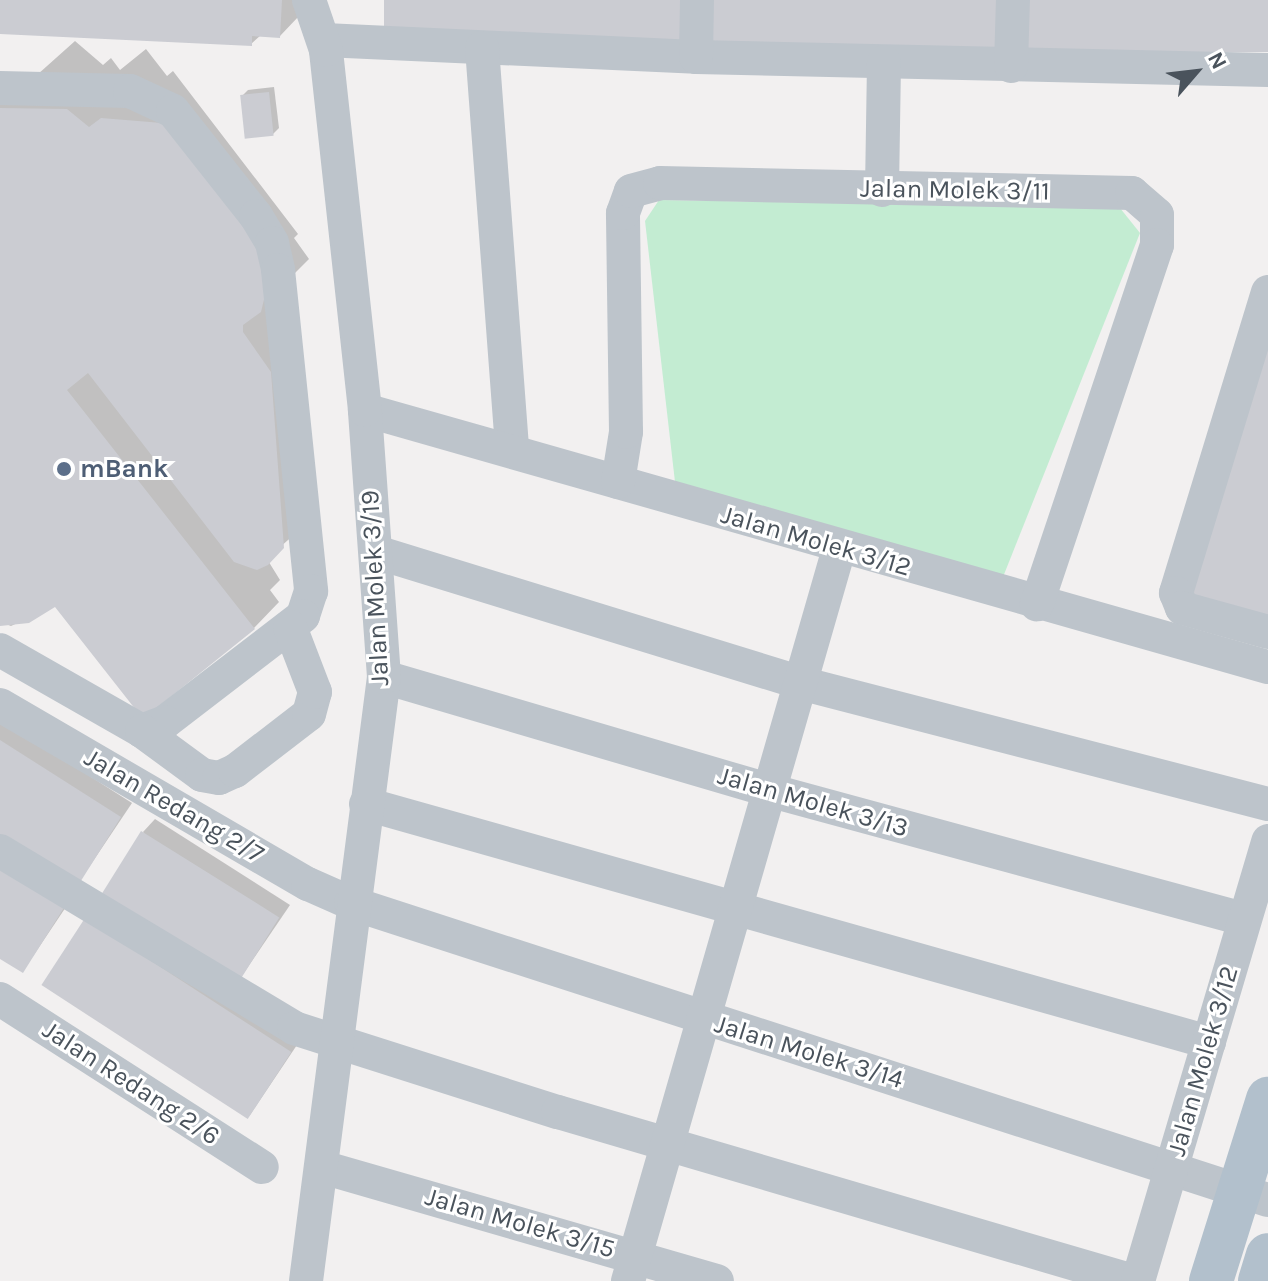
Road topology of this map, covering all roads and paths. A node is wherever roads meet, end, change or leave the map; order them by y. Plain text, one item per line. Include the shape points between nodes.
1 (309, 0) edge
2 (338, 0) edge
3 (697, 0) edge
4 (1013, 0) edge
5 (324, 39) junction
6 (482, 48) junction
7 (696, 57) junction
8 (884, 62) junction
9 (1011, 66) junction
10 (1268, 70) edge
11 (0, 88) edge
12 (882, 190) junction
13 (1268, 292) edge
14 (365, 410) junction
15 (512, 448) junction
16 (618, 482) junction
17 (839, 549) junction
18 (376, 552) junction
19 (1037, 604) junction
20 (290, 627) junction
21 (1268, 632) edge
22 (0, 650) edge
23 (1268, 667) edge
24 (384, 677) junction
25 (804, 684) junction
26 (0, 705) edge
27 (142, 731) junction
28 (772, 791) junction
29 (366, 804) junction
30 (1268, 804) edge
31 (1268, 841) edge
32 (0, 851) edge
33 (351, 903) junction
34 (735, 909) junction
35 (1244, 919) junction
36 (0, 999) edge
37 (705, 1020) junction
38 (337, 1042) junction
39 (1209, 1042) junction
40 (1268, 1099) edge
41 (671, 1143) junction
42 (1172, 1165) junction
43 (262, 1167) dead end
44 (322, 1167) junction
45 (1253, 1194) edge
46 (1268, 1255) edge
47 (632, 1269) edge
48 (306, 1281) edge
49 (717, 1281) edge
50 (1136, 1281) edge
51 (1211, 1281) edge
52 (1260, 1281) edge

1 - 5 street, Jalan Molek 3/19
2 - 5 street, Jalan Molek 3/19
3 - 7 street
4 - 9 street
5 - 6 street
5 - 14 street, Jalan Molek 3/19
6 - 7 street
6 - 15 street
7 - 8 street
8 - 9 street
8 - 12 street
9 - 10 street
11 - 20 street via 130,91 173,111 272,243 311,591 303,616
12 - 16 street, Jalan Molek 3/11 via 660,183 631,191 623,213 626,432
12 - 19 street, Jalan Molek 3/11 via 1132,193 1157,215 1157,245
13 - 21 street via 1176,593 1182,608
14 - 15 street, Jalan Molek 3/12
14 - 18 street, Jalan Molek 3/19
15 - 16 street, Jalan Molek 3/12
16 - 17 street, Jalan Molek 3/12
17 - 19 street, Jalan Molek 3/12
17 - 25 street
18 - 24 street, Jalan Molek 3/19
18 - 25 street
19 - 23 street, Jalan Molek 3/12
20 - 27 street via 165,722
20 - 27 street via 315,692 309,714 235,771 219,778 202,775
22 - 27 street
24 - 28 street, Jalan Molek 3/13
24 - 29 street, Jalan Molek 3/19
25 - 28 street
25 - 30 street
26 - 33 street, Jalan Redang 2/7 via 308,884
28 - 34 street
28 - 35 street, Jalan Molek 3/13
29 - 33 street, Jalan Molek 3/19
29 - 34 street
31 - 35 street, Jalan Molek 3/12
32 - 38 street via 294,1028
33 - 37 street, Jalan Molek 3/14
33 - 38 street, Jalan Molek 3/19
34 - 37 street
34 - 39 street
35 - 39 street, Jalan Molek 3/12
36 - 43 street, Jalan Redang 2/6
37 - 41 street
37 - 42 street, Jalan Molek 3/14
38 - 41 street
38 - 44 street, Jalan Molek 3/19
39 - 42 street, Jalan Molek 3/12
40 - 45 main road
41 - 47 street
41 - 50 street
42 - 45 street, Jalan Molek 3/14
42 - 50 street, Jalan Molek 3/12
44 - 47 street, Jalan Molek 3/15
44 - 48 street, Jalan Molek 3/19
45 - 51 main road
46 - 52 main road
47 - 49 street, Jalan Molek 3/15

